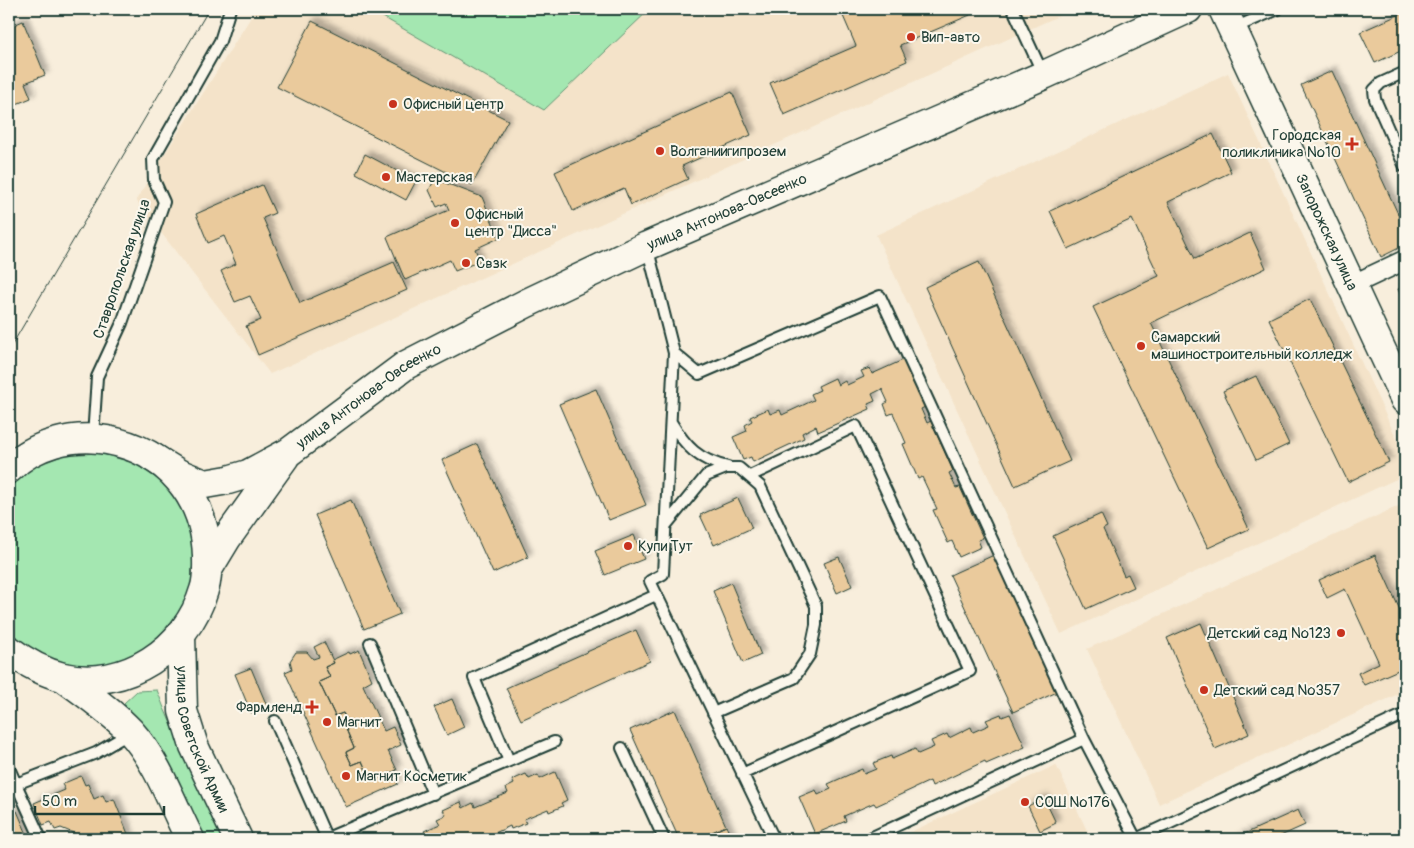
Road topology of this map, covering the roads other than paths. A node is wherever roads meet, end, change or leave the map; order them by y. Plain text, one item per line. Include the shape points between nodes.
1 (230, 9) edge
2 (1013, 9) edge
3 (1188, 9) edge
4 (1278, 9) edge
5 (1228, 19) edge
6 (1405, 72) edge
7 (1044, 76) junction
8 (1405, 167) edge
9 (647, 246) junction
10 (1405, 260) edge
11 (1352, 285) junction
12 (674, 353) junction
13 (1405, 400) edge
14 (671, 421) junction
15 (93, 438) junction
16 (289, 452) junction
17 (152, 457) junction
18 (12, 463) edge
19 (731, 468) junction
20 (750, 476) junction
21 (666, 525) junction
22 (207, 571) junction
23 (656, 595) junction
24 (180, 635) junction
25 (370, 643) dead end
26 (9, 650) edge
27 (20, 661) edge
28 (63, 677) junction
29 (712, 713) junction
30 (1405, 714) edge
31 (275, 721) dead end
32 (131, 733) junction
33 (1084, 739) junction
34 (554, 742) dead end
35 (622, 748) dead end
36 (509, 761) junction
37 (9, 768) edge
38 (742, 774) junction
39 (16, 784) junction
40 (433, 794) junction
41 (41, 839) edge
42 (190, 839) edge
43 (238, 839) edge
44 (327, 839) edge
45 (664, 839) edge
46 (774, 839) edge
47 (868, 839) edge

1 - 15 lane, Ставропольская улица via 220,41 153,159 154,180 164,202 122,323 97,377
2 - 7 lane
3 - 7 main road, улица Антонова-Овсеенко
4 - 5 lane
5 - 11 main road, Запорожская улица
6 - 8 lane via 1381,83 1374,90
7 - 9 main road, улица Антонова-Овсеенко
9 - 12 lane
9 - 16 main road, улица Антонова-Овсеенко via 406,365
10 - 11 street
11 - 13 main road, Запорожская улица
12 - 14 lane
12 - 33 lane via 699,374 880,296
14 - 19 lane via 693,451 705,460
14 - 21 lane
15 - 17 main road via 124,444
15 - 18 main road via 41,447
16 - 17 main road, улица Антонова-Овсеенко via 248,474 205,484 178,474
16 - 22 main road, улица Антонова-Овсеенко
17 - 22 main road via 178,478 196,505 206,537
19 - 20 lane via 739,468
19 - 21 lane via 706,476
20 - 29 lane via 760,486 816,606 816,625 810,654 794,678
20 - 38 lane via 856,426 970,671
21 - 23 lane via 664,574 650,581
22 - 24 main road via 199,605
23 - 29 lane
23 - 36 lane via 474,678
24 - 28 main road via 165,651 128,673 106,678
24 - 43 main road, улица Советской Армии via 183,711 194,746
25 - 40 lane
26 - 27 main road
27 - 28 main road
28 - 32 main road via 92,697
29 - 38 lane
30 - 33 lane via 1136,839
31 - 44 lane
32 - 39 lane via 96,753
32 - 42 main road via 151,761
33 - 47 lane
34 - 36 lane
35 - 45 lane
36 - 40 lane
37 - 39 lane
38 - 46 lane
39 - 41 lane
40 - 44 lane

